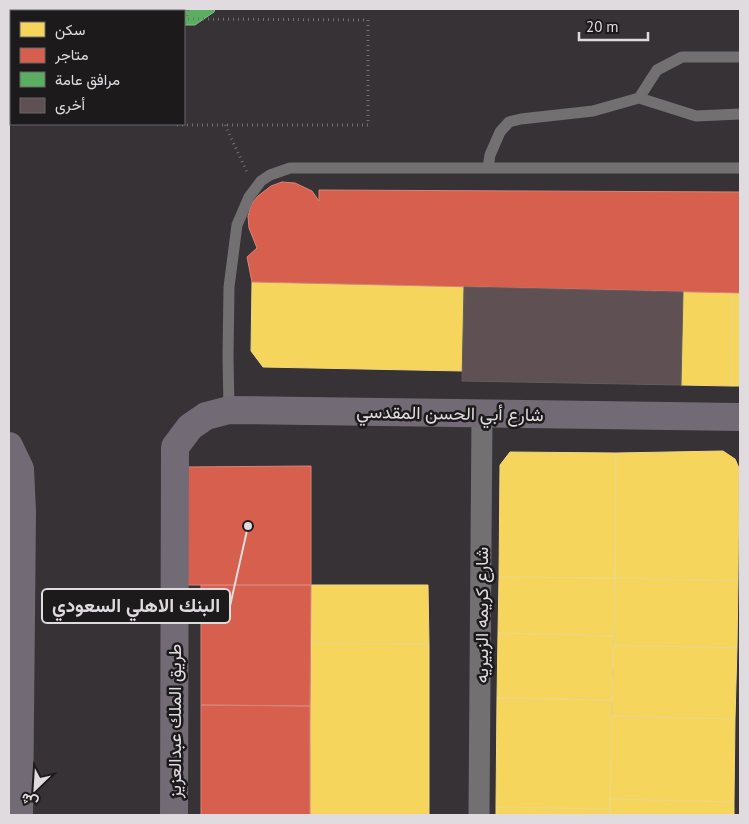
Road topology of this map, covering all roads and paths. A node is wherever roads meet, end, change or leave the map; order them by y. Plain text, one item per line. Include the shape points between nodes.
1 (188, 9) edge
2 (740, 57) edge
3 (639, 98) junction
4 (740, 114) edge
5 (177, 125) dead end
6 (226, 125) junction
7 (488, 168) junction
8 (740, 168) edge
9 (254, 189) junction
10 (229, 410) junction
11 (482, 414) junction
12 (740, 417) edge
13 (9, 446) edge
14 (175, 447) joint
15 (18, 815) edge
16 (174, 815) edge
17 (479, 815) edge

1 - 6 path via 188,19 368,20 368,124
2 - 3 lane via 682,57 657,70
3 - 4 lane via 696,116
3 - 7 lane via 593,112 535,116 509,122 494,143
5 - 6 path
6 - 9 path
7 - 8 lane
7 - 9 lane via 290,168 270,175
9 - 10 lane via 237,225 230,287
10 - 11 main road, شارع أبي الحسن المقدسي
10 - 14 main road, شارع أبي الحسن المقدسي via 206,416 190,427
11 - 12 main road, شارع أبي الحسن المقدسي
11 - 17 street, شارع كريمه الزبيريه
13 - 15 main road via 20,469 22,512
14 - 16 main road, طريق الملك عبدالعزيز

